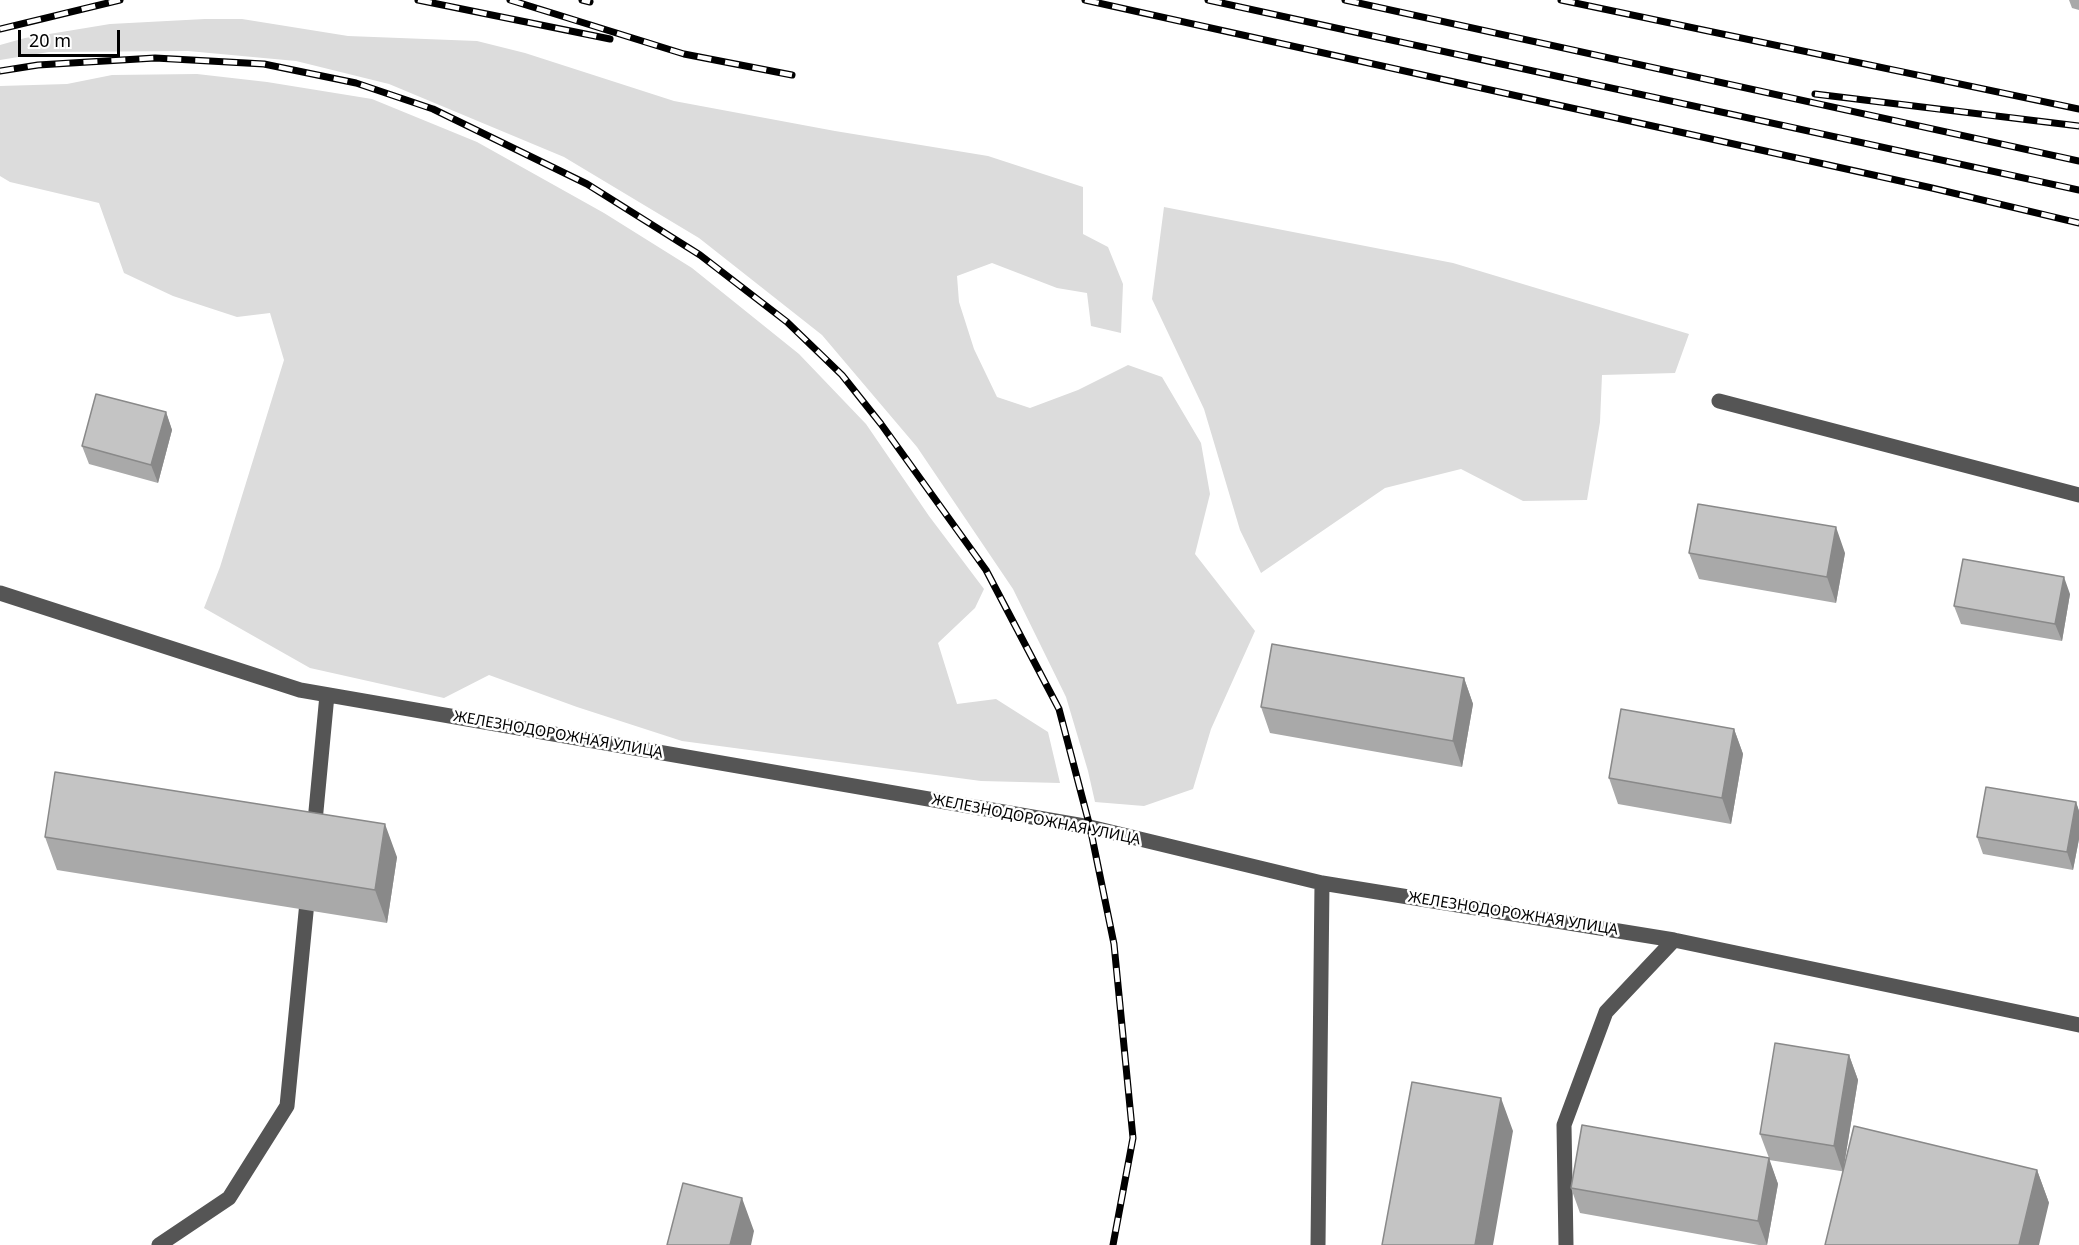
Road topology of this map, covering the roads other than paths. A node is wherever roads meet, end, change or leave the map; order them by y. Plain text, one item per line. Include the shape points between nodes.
1 (1719, 401) dead end
2 (2079, 495) edge
3 (0, 593) edge
4 (327, 695) junction
5 (312, 848) edge
6 (309, 883) edge
7 (1322, 884) junction
8 (1674, 940) junction
9 (2079, 1025) edge
10 (159, 1245) edge
11 (1318, 1245) edge
12 (1566, 1245) edge

1 - 2 street
3 - 4 street, ЖЕЛЕЗНОДОРОЖНАЯ УЛИЦА via 300,690
4 - 5 street
4 - 7 street, ЖЕЛЕЗНОДОРОЖНАЯ УЛИЦА via 1090,827
6 - 10 street via 287,1106 229,1198
7 - 8 street, ЖЕЛЕЗНОДОРОЖНАЯ УЛИЦА
7 - 11 street
8 - 9 street, ЖЕЛЕЗНОДОРОЖНАЯ УЛИЦА
8 - 12 street via 1606,1012 1564,1125

